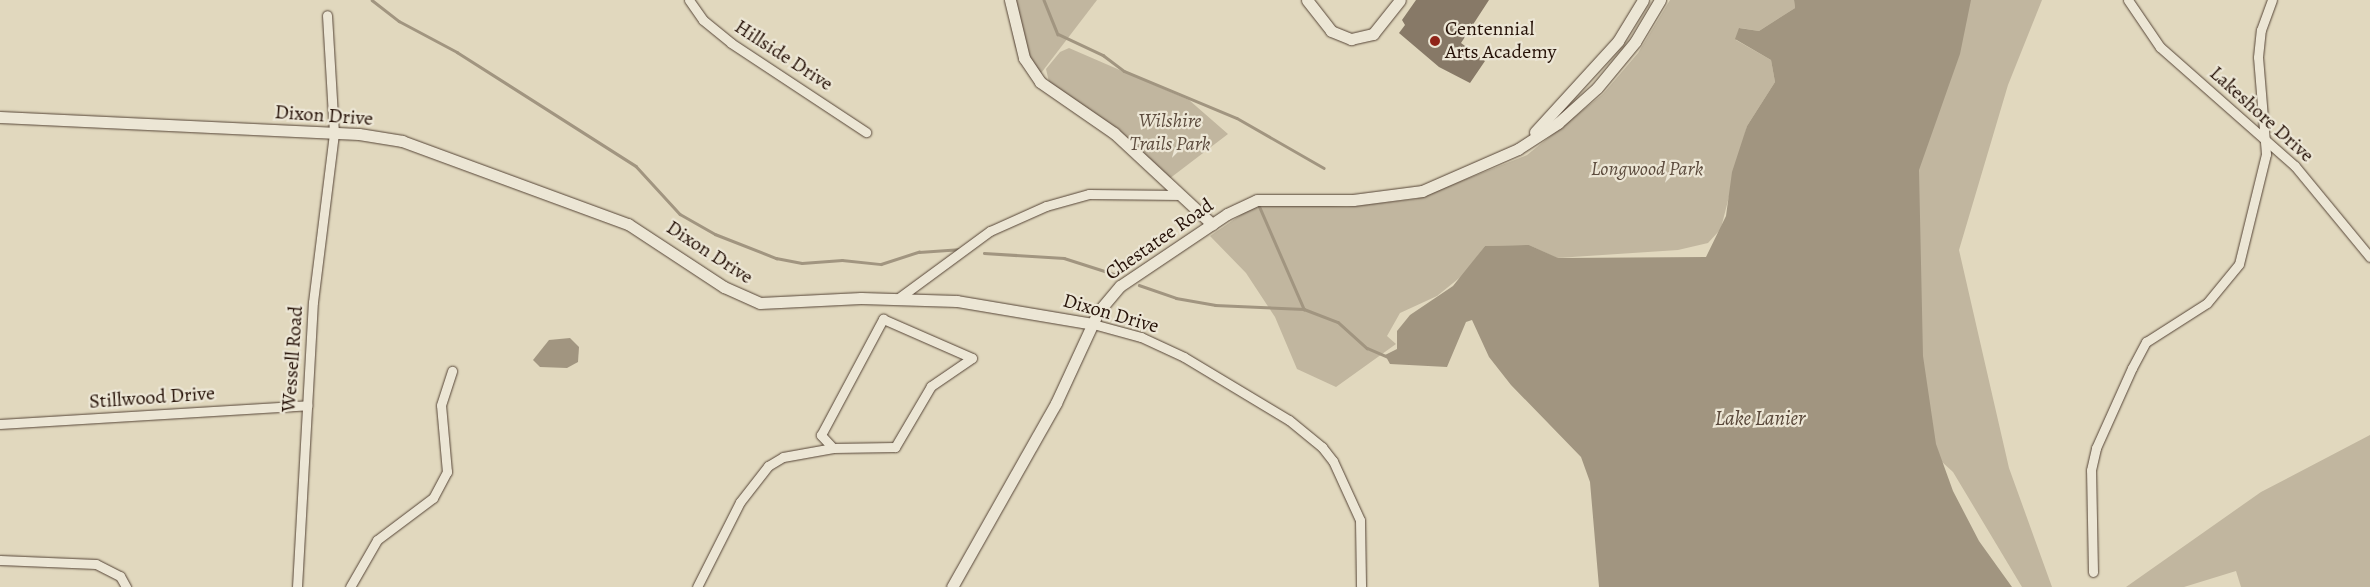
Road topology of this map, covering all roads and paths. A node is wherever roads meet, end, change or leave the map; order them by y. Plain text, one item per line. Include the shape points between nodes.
1 (689, 0) edge
2 (1010, 0) edge
3 (1307, 0) edge
4 (1400, 0) edge
5 (1643, 0) edge
6 (1660, 0) edge
7 (2128, 0) edge
8 (2272, 0) edge
9 (328, 15) dead end
10 (0, 117) edge
11 (866, 132) dead end
12 (334, 134) junction
13 (2266, 140) junction
14 (1518, 149) junction
15 (1181, 195) junction
16 (1212, 224) junction
17 (2370, 257) edge
18 (896, 300) junction
19 (1093, 324) junction
20 (452, 371) dead end
21 (307, 405) junction
22 (0, 424) edge
23 (833, 448) junction
24 (0, 560) edge
25 (2093, 572) dead end
26 (126, 587) edge
27 (297, 587) edge
28 (350, 587) edge
29 (697, 587) edge
30 (952, 587) edge
31 (1362, 587) edge

1 - 11 street, Hillside Drive via 703,20 731,43
2 - 15 street via 1024,58 1040,82 1114,133
3 - 4 street via 1331,31 1351,39 1373,34
5 - 14 street via 1599,64
6 - 14 street via 1635,42 1597,88 1558,122
7 - 13 street, Lakeshore Drive via 2160,47
8 - 13 street via 2261,30 2258,57
9 - 12 street, Wessell Road
10 - 12 street, Dixon Drive
12 - 18 street, Dixon Drive via 402,141 598,212 651,236 744,298 782,303
12 - 21 street, Wessell Road via 320,217
13 - 17 street, Lakeshore Drive via 2330,204
13 - 25 street via 2239,264 2207,303 2146,342 2096,448 2088,489
14 - 16 street, Chestatee Road via 1422,192 1353,200 1257,200
15 - 16 street
15 - 18 street via 1089,194 1046,206 990,231
16 - 19 street, Chestatee Road via 1120,286
18 - 19 street, Dixon Drive via 958,301
19 - 30 street, Chestatee Road via 1056,403
19 - 31 street, Dixon Drive via 1141,338 1184,357 1289,420 1322,447 1333,461 1360,520
20 - 28 street via 441,405 447,472 434,498 378,540
21 - 22 street, Stillwood Drive
21 - 27 street, Wessell Road
23 - 23 street via 895,447 931,386 972,358 883,319 821,435
23 - 29 street via 783,458 768,466 740,502
24 - 26 street via 96,564 120,576

